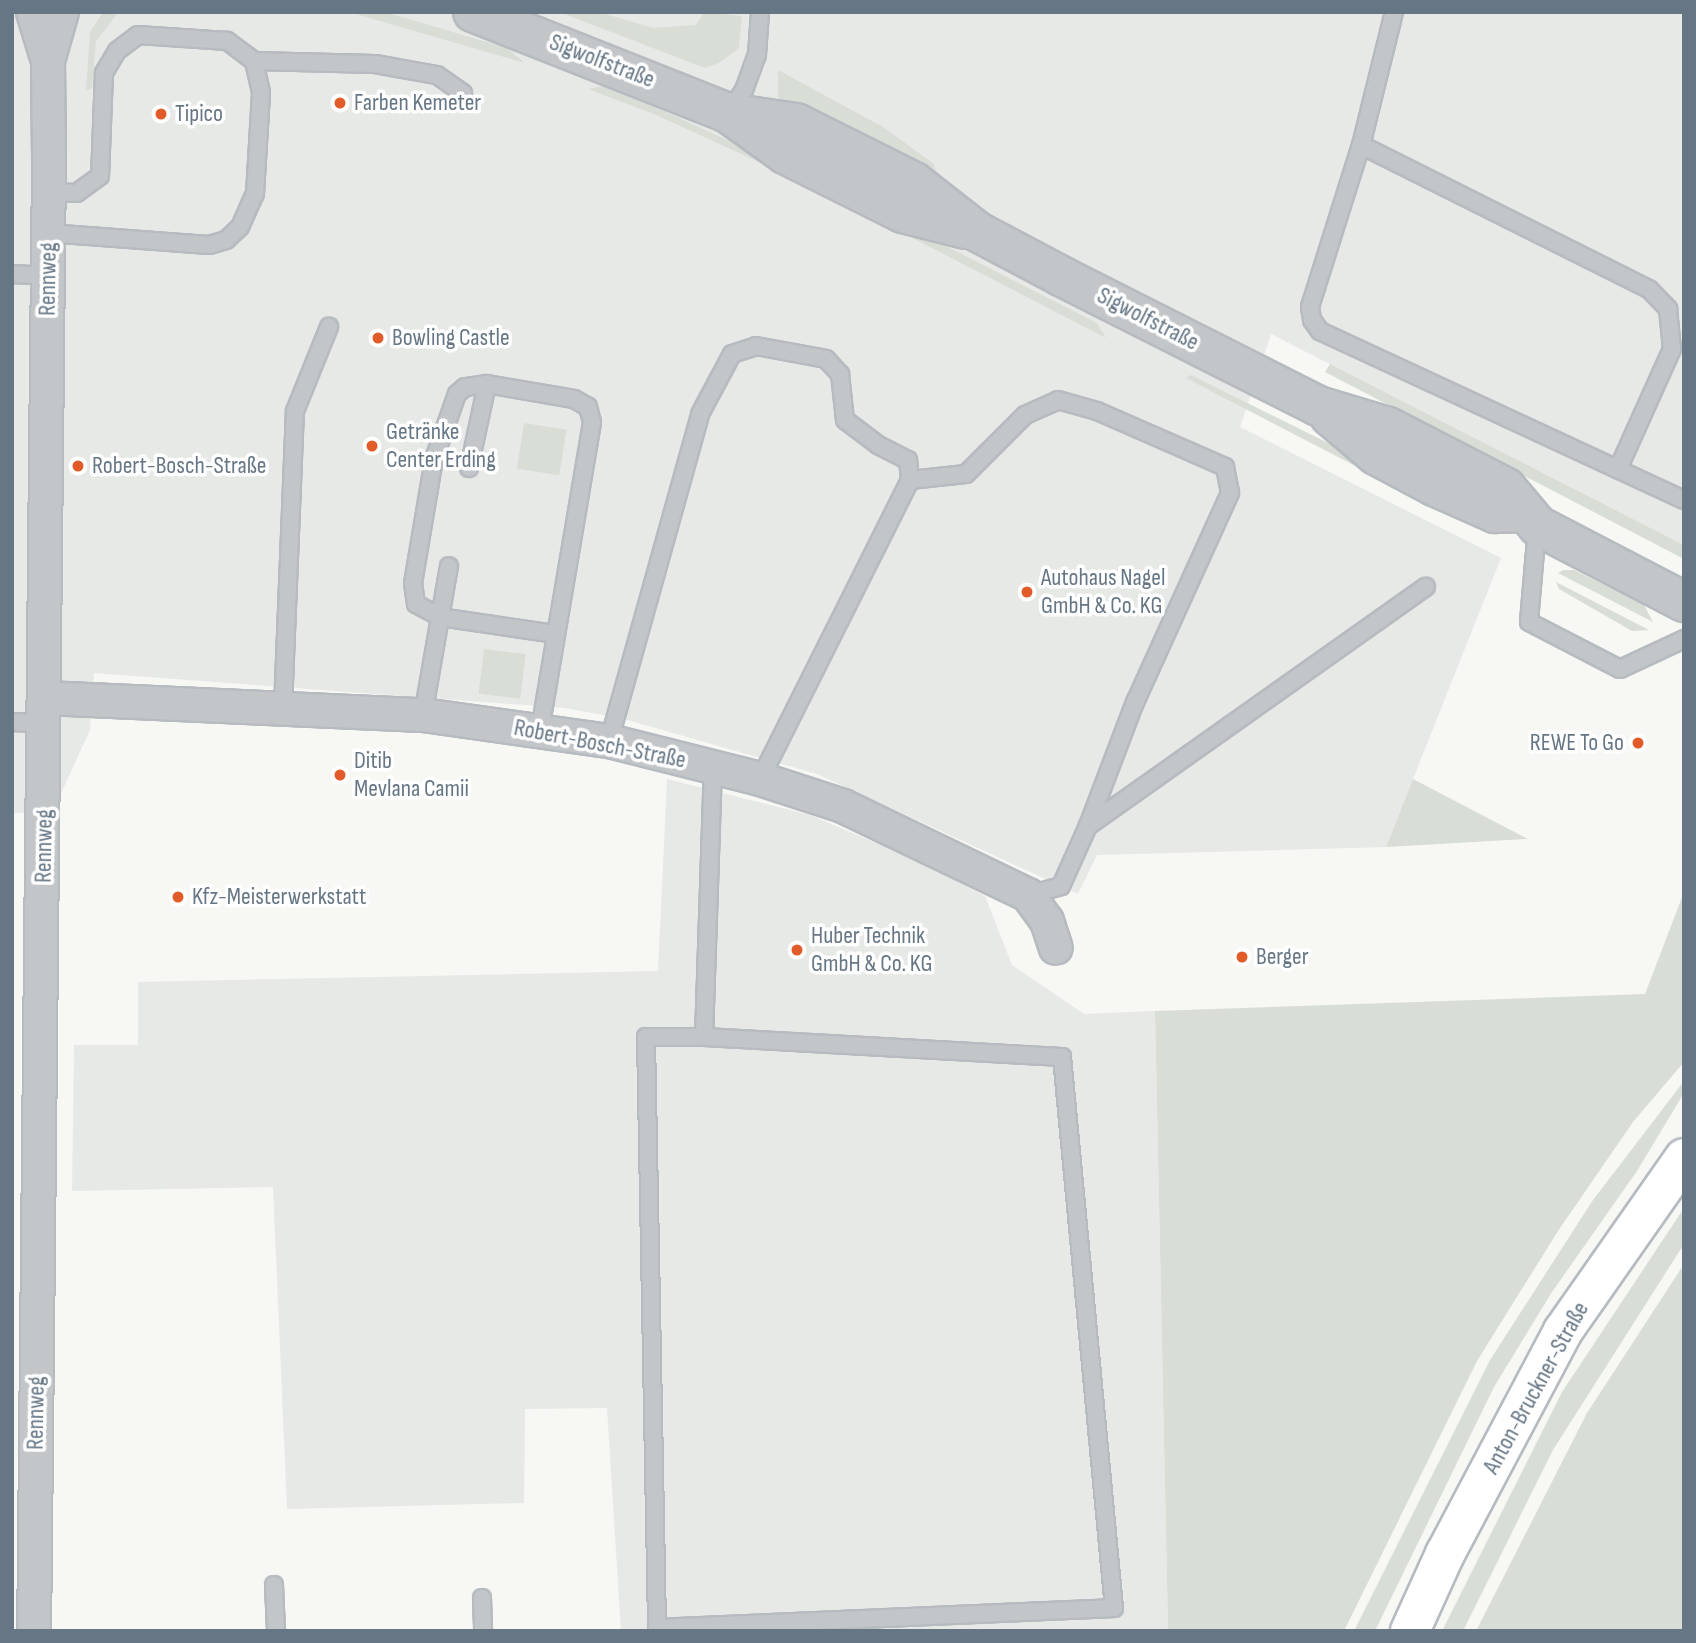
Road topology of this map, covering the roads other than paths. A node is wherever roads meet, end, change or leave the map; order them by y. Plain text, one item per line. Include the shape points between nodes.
1 (33, 12) edge
2 (62, 12) edge
3 (475, 12) edge
4 (760, 12) edge
5 (1394, 12) edge
6 (48, 61) junction
7 (254, 61) junction
8 (463, 93) dead end
9 (728, 113) junction
10 (1361, 145) junction
11 (49, 192) junction
12 (48, 233) junction
13 (12, 274) edge
14 (47, 275) junction
15 (329, 327) dead end
16 (486, 384) junction
17 (469, 468) dead end
18 (1619, 469) junction
19 (910, 480) junction
20 (1684, 500) edge
21 (1531, 519) junction
22 (449, 566) dead end
23 (1426, 587) dead end
24 (1684, 603) edge
25 (440, 617) junction
26 (555, 634) junction
27 (1684, 639) edge
28 (283, 708) junction
29 (45, 710) junction
30 (423, 715) junction
31 (12, 722) edge
32 (540, 730) junction
33 (609, 741) junction
34 (713, 767) junction
35 (760, 779) junction
36 (1088, 825) junction
37 (1028, 895) junction
38 (1056, 948) dead end
39 (704, 1037) junction
40 (1684, 1158) edge
41 (274, 1585) dead end
42 (482, 1598) dead end
43 (34, 1631) edge
44 (276, 1631) edge
45 (483, 1631) edge
46 (1410, 1631) edge

1 - 6 street, Rennweg
2 - 6 street, Rennweg
3 - 9 street, Sigwolfstraße
4 - 9 lane via 757,55 744,90
5 - 10 lane
6 - 11 street, Rennweg
7 - 8 lane via 375,64 437,75
7 - 11 lane via 227,41 138,35 117,51 104,73 100,176 78,193
7 - 12 lane via 261,92 255,194 240,227 226,240 209,244
9 - 21 street, Sigwolfstraße via 785,154 903,213 978,232 1318,406 1388,428 1448,457 1506,488
10 - 18 lane via 1649,289 1668,309 1672,349
10 - 18 lane via 1310,307 1320,331
11 - 12 street, Rennweg
12 - 14 street, Rennweg
13 - 14 lane
14 - 29 street, Rennweg
15 - 28 lane via 295,411
16 - 17 lane
16 - 25 lane via 465,387 457,394 434,459 413,583 416,604
16 - 26 lane via 574,399 588,407 592,422
18 - 20 lane
19 - 33 lane via 908,460 845,420 840,374 826,359 756,346 732,354 700,414
19 - 35 lane
19 - 36 lane via 965,474 1025,415 1058,400 1097,411 1226,467 1230,493 1135,702
21 - 24 street, Sigwolfstraße
21 - 27 lane via 1529,622 1620,670
22 - 25 lane
23 - 36 lane
25 - 26 lane
25 - 30 lane
26 - 32 lane
28 - 29 street, Robert-Bosch-Straße
28 - 30 street, Robert-Bosch-Straße
29 - 31 lane
29 - 43 street, Rennweg
30 - 32 street, Robert-Bosch-Straße
32 - 33 street, Robert-Bosch-Straße
33 - 34 street, Robert-Bosch-Straße
34 - 35 street, Robert-Bosch-Straße
34 - 39 lane
35 - 37 street, Robert-Bosch-Straße via 843,806
36 - 37 lane via 1061,886
37 - 38 street, Robert-Bosch-Straße via 1047,921
39 - 39 lane via 1062,1058 1114,1608 657,1628 646,1037
40 - 46 main road, Anton-Bruckner-Straße via 1563,1331 1445,1553
41 - 44 lane
42 - 45 lane

